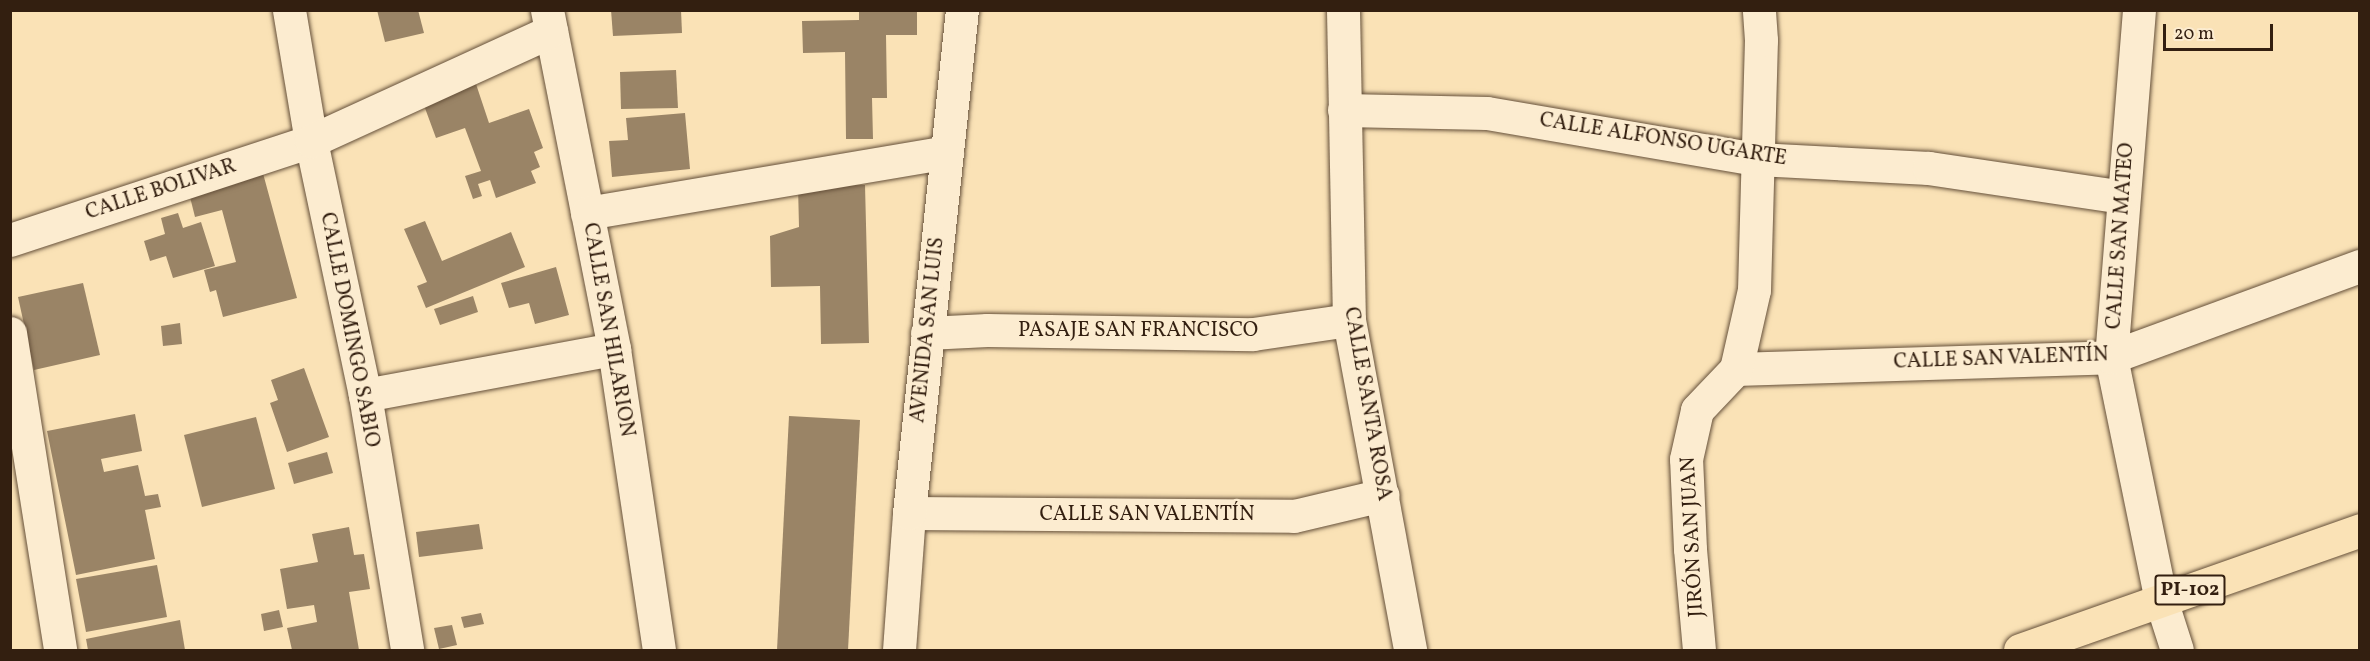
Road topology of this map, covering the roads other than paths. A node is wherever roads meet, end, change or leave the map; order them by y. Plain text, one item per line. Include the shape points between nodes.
1 (289, 10) edge
2 (963, 10) edge
3 (1343, 10) edge
4 (1759, 10) edge
5 (2139, 10) edge
6 (549, 21) edge
7 (1344, 111) junction
8 (310, 141) junction
9 (947, 152) junction
10 (1757, 159) junction
11 (2123, 197) junction
12 (587, 213) junction
13 (10, 240) edge
14 (2360, 266) edge
15 (1349, 320) junction
16 (10, 333) edge
17 (927, 333) junction
18 (614, 349) junction
19 (2111, 357) junction
20 (1736, 369) junction
21 (365, 395) junction
22 (1383, 495) junction
23 (909, 513) junction
24 (2360, 530) edge
25 (2161, 600) junction
26 (60, 651) edge
27 (407, 651) edge
28 (660, 651) edge
29 (900, 651) edge
30 (1410, 651) edge
31 (1699, 651) edge
32 (2020, 651) edge
33 (2176, 651) edge

1 - 8 street, CALLE DOMINGO SABIO
2 - 9 street, AVENIDA SAN LUIS
3 - 7 street, CALLE SANTA ROSA
4 - 10 street
5 - 11 street, CALLE SAN MATEO
6 - 8 street, CALLE BOLIVAR
6 - 12 street, CALLE SAN HILARION
7 - 10 street, CALLE ALFONSO UGARTE via 1486,113
7 - 15 street, CALLE SANTA ROSA
8 - 13 street, CALLE BOLIVAR
8 - 21 street, CALLE DOMINGO SABIO
9 - 12 street
9 - 17 street, AVENIDA SAN LUIS
10 - 11 street, CALLE ALFONSO UGARTE via 1929,168
10 - 20 street via 1754,290
11 - 19 street, CALLE SAN MATEO
12 - 18 street, CALLE SAN HILARION
14 - 19 street, CALLE SAN VALENTÍN
15 - 17 street, PASAJE SAN FRANCISCO via 1253,334 987,330
15 - 22 street, CALLE SANTA ROSA
16 - 26 street
17 - 23 street, AVENIDA SAN LUIS
18 - 21 street
18 - 28 street, CALLE SAN HILARION
19 - 20 street, CALLE SAN VALENTÍN
19 - 25 street, CALLE SAN MATEO
20 - 31 street, JIRÓN SAN JUAN via 1697,410 1686,459 1689,549
21 - 27 street, CALLE DOMINGO SABIO
22 - 23 street, CALLE SAN VALENTÍN via 1294,516
22 - 30 street, CALLE SANTA ROSA
23 - 29 street, AVENIDA SAN LUIS
24 - 25 main road, PI-102
25 - 32 main road, PI-102
25 - 33 street, CALLE SAN MATEO

